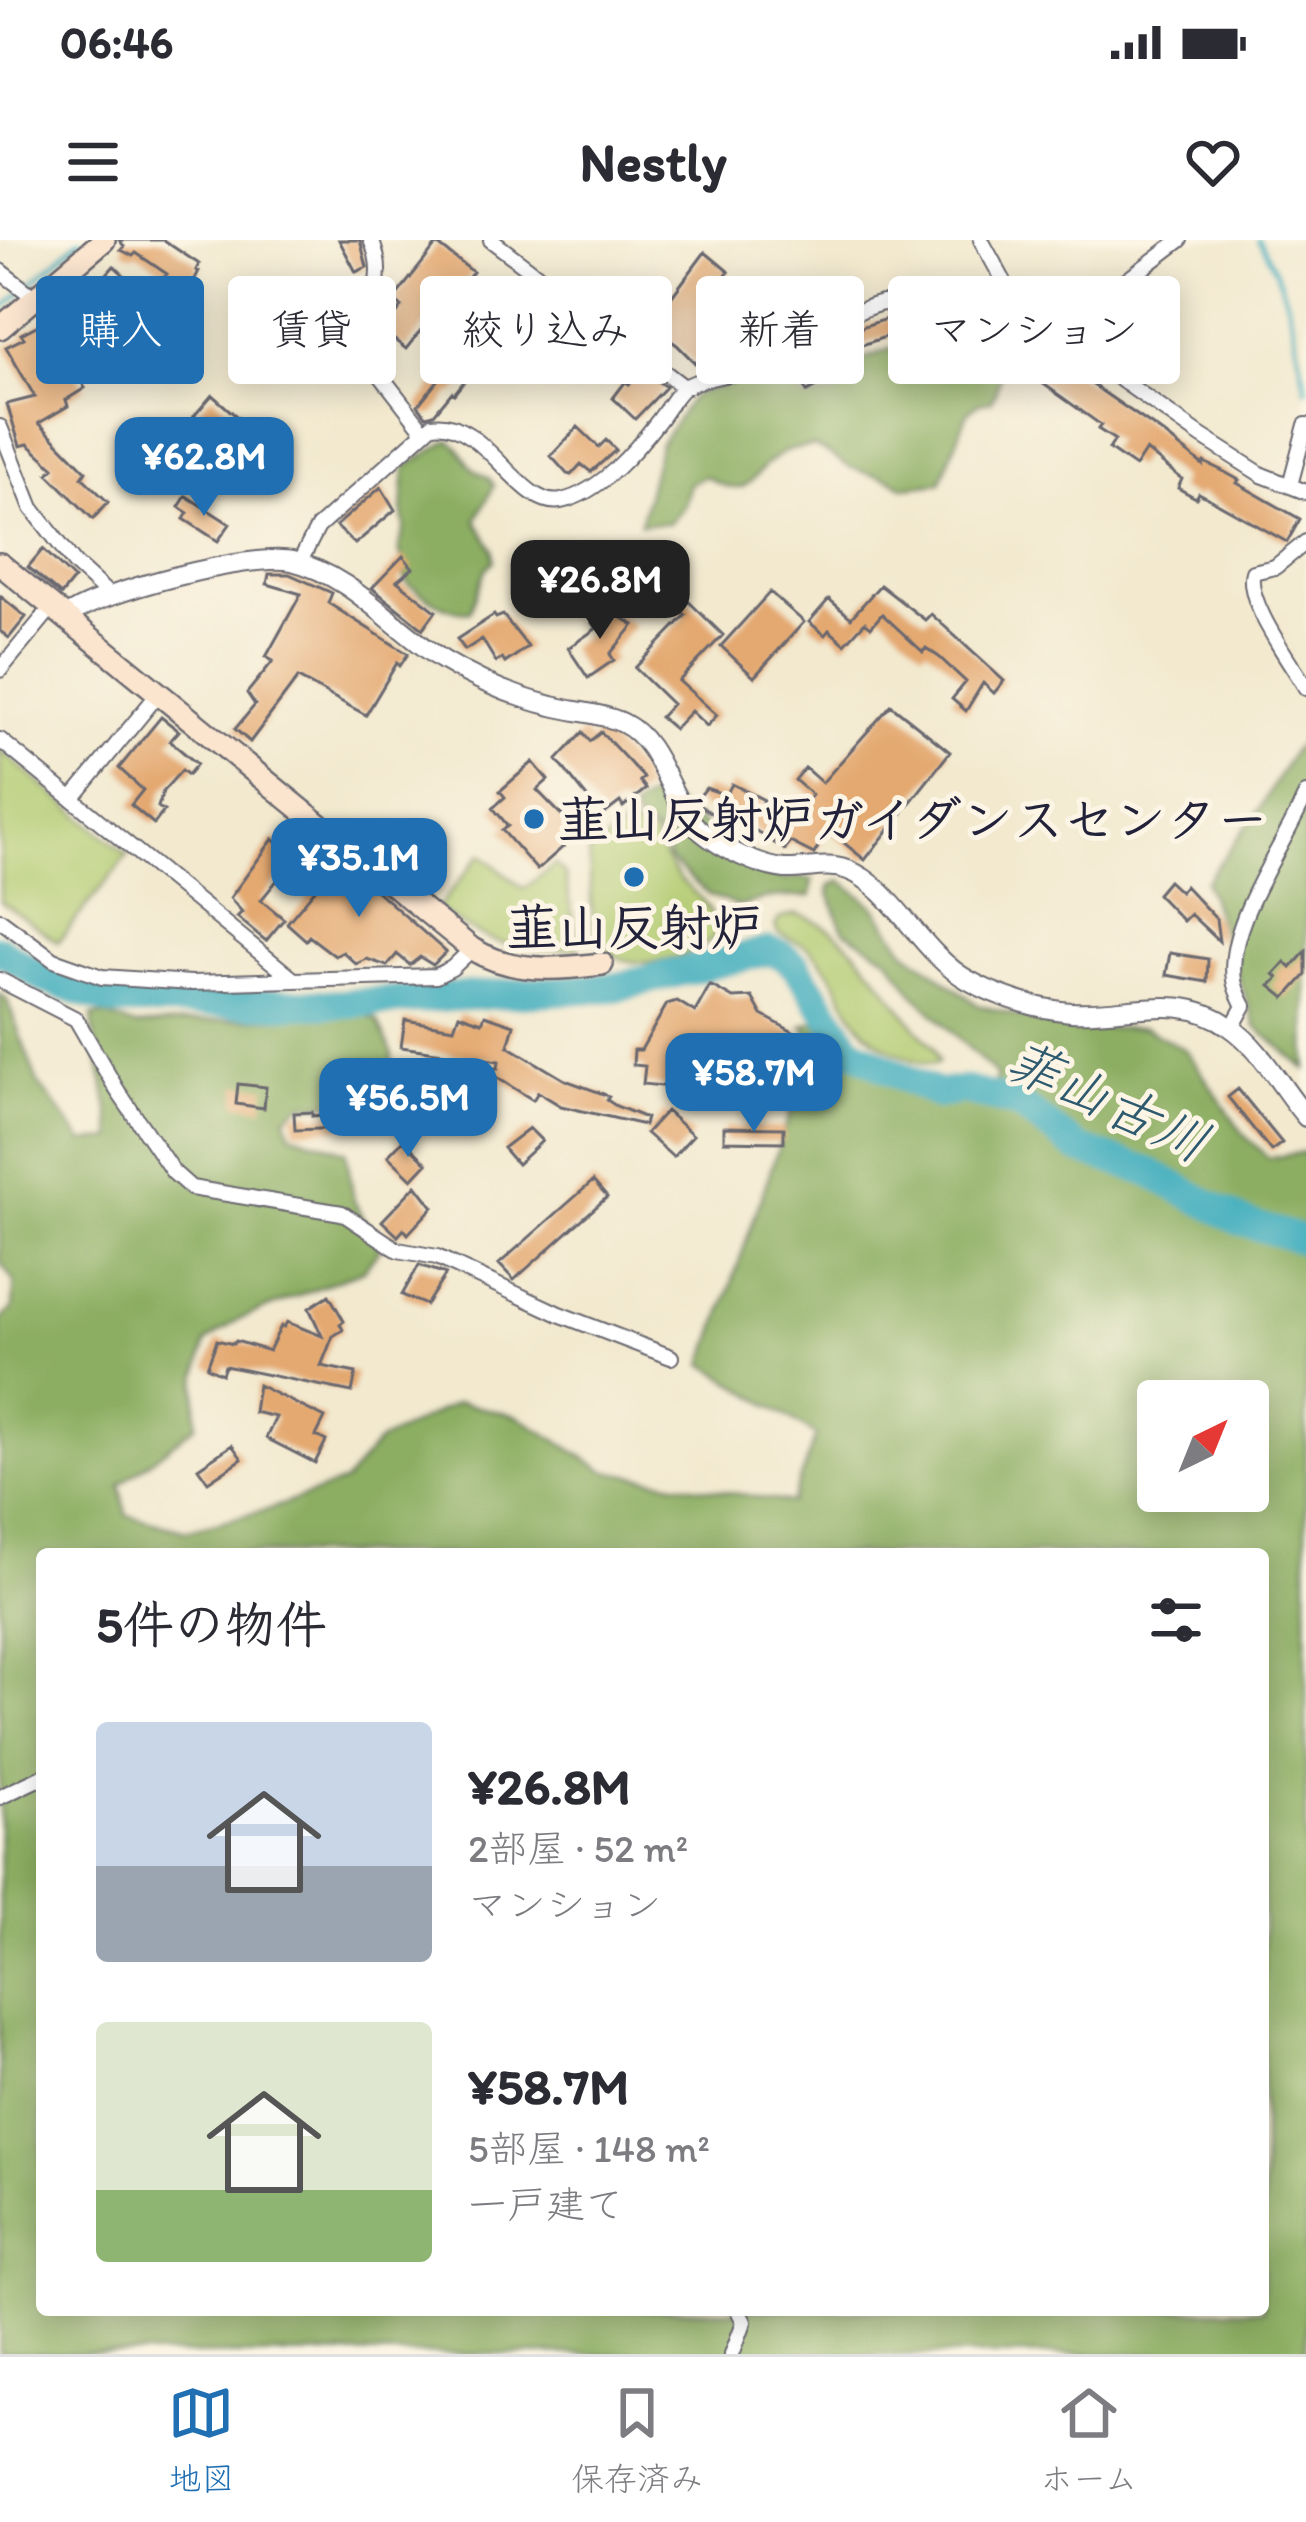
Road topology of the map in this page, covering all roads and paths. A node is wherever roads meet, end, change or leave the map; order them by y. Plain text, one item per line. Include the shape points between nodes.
1 (104, 240) edge
2 (371, 240) edge
3 (390, 240) edge
4 (490, 240) edge
5 (981, 240) edge
6 (1180, 240) edge
7 (379, 256) junction
8 (0, 271) edge
9 (1001, 276) edge
10 (1133, 276) edge
11 (35, 298) junction
12 (888, 303) edge
13 (0, 328) edge
14 (1126, 384) edge
15 (683, 387) junction
16 (1306, 425) edge
17 (0, 427) edge
18 (424, 431) junction
19 (1290, 485) junction
20 (1306, 492) edge
21 (1306, 542) edge
22 (299, 563) junction
23 (0, 564) edge
24 (110, 595) junction
25 (59, 612) junction
26 (0, 670) edge
27 (1306, 688) edge
28 (159, 693) junction
29 (0, 740) edge
30 (1306, 794) edge
31 (72, 799) junction
32 (0, 920) edge
33 (472, 949) junction
34 (602, 964) dead end
35 (0, 980) edge
36 (294, 980) junction
37 (1232, 1028) junction
38 (1306, 1117) edge
39 (671, 1358) dead end
40 (36, 1780) edge
41 (0, 1797) edge
42 (741, 2316) edge
43 (732, 2354) edge

1 - 11 main road
2 - 7 street
3 - 7 street
4 - 15 street
5 - 9 street
6 - 10 street
7 - 18 street via 376,292 350,336
8 - 11 street
11 - 13 main road
12 - 15 street via 861,309 763,366
14 - 19 street via 1262,475
15 - 18 street via 621,462 558,502 539,499 463,432 441,424
16 - 19 street
17 - 24 street via 26,498
18 - 22 street via 318,527
19 - 20 street
21 - 27 street via 1275,568 1252,572 1249,583
22 - 24 street via 253,560
22 - 37 street via 348,586 482,680 627,725 703,833 772,866 834,867 861,877 968,980 1041,1007 1170,1005
23 - 25 main road
24 - 25 street
25 - 26 street
25 - 28 main road
28 - 31 street
28 - 33 main road
29 - 31 street
30 - 37 street via 1241,927 1234,982 1244,1006
31 - 36 street
32 - 36 street via 54,959 102,977
33 - 34 main road via 502,965
33 - 36 street via 436,976
35 - 39 street via 76,1019 117,1090 191,1188 342,1213 398,1250 468,1269
37 - 38 street
40 - 41 street
42 - 43 street

